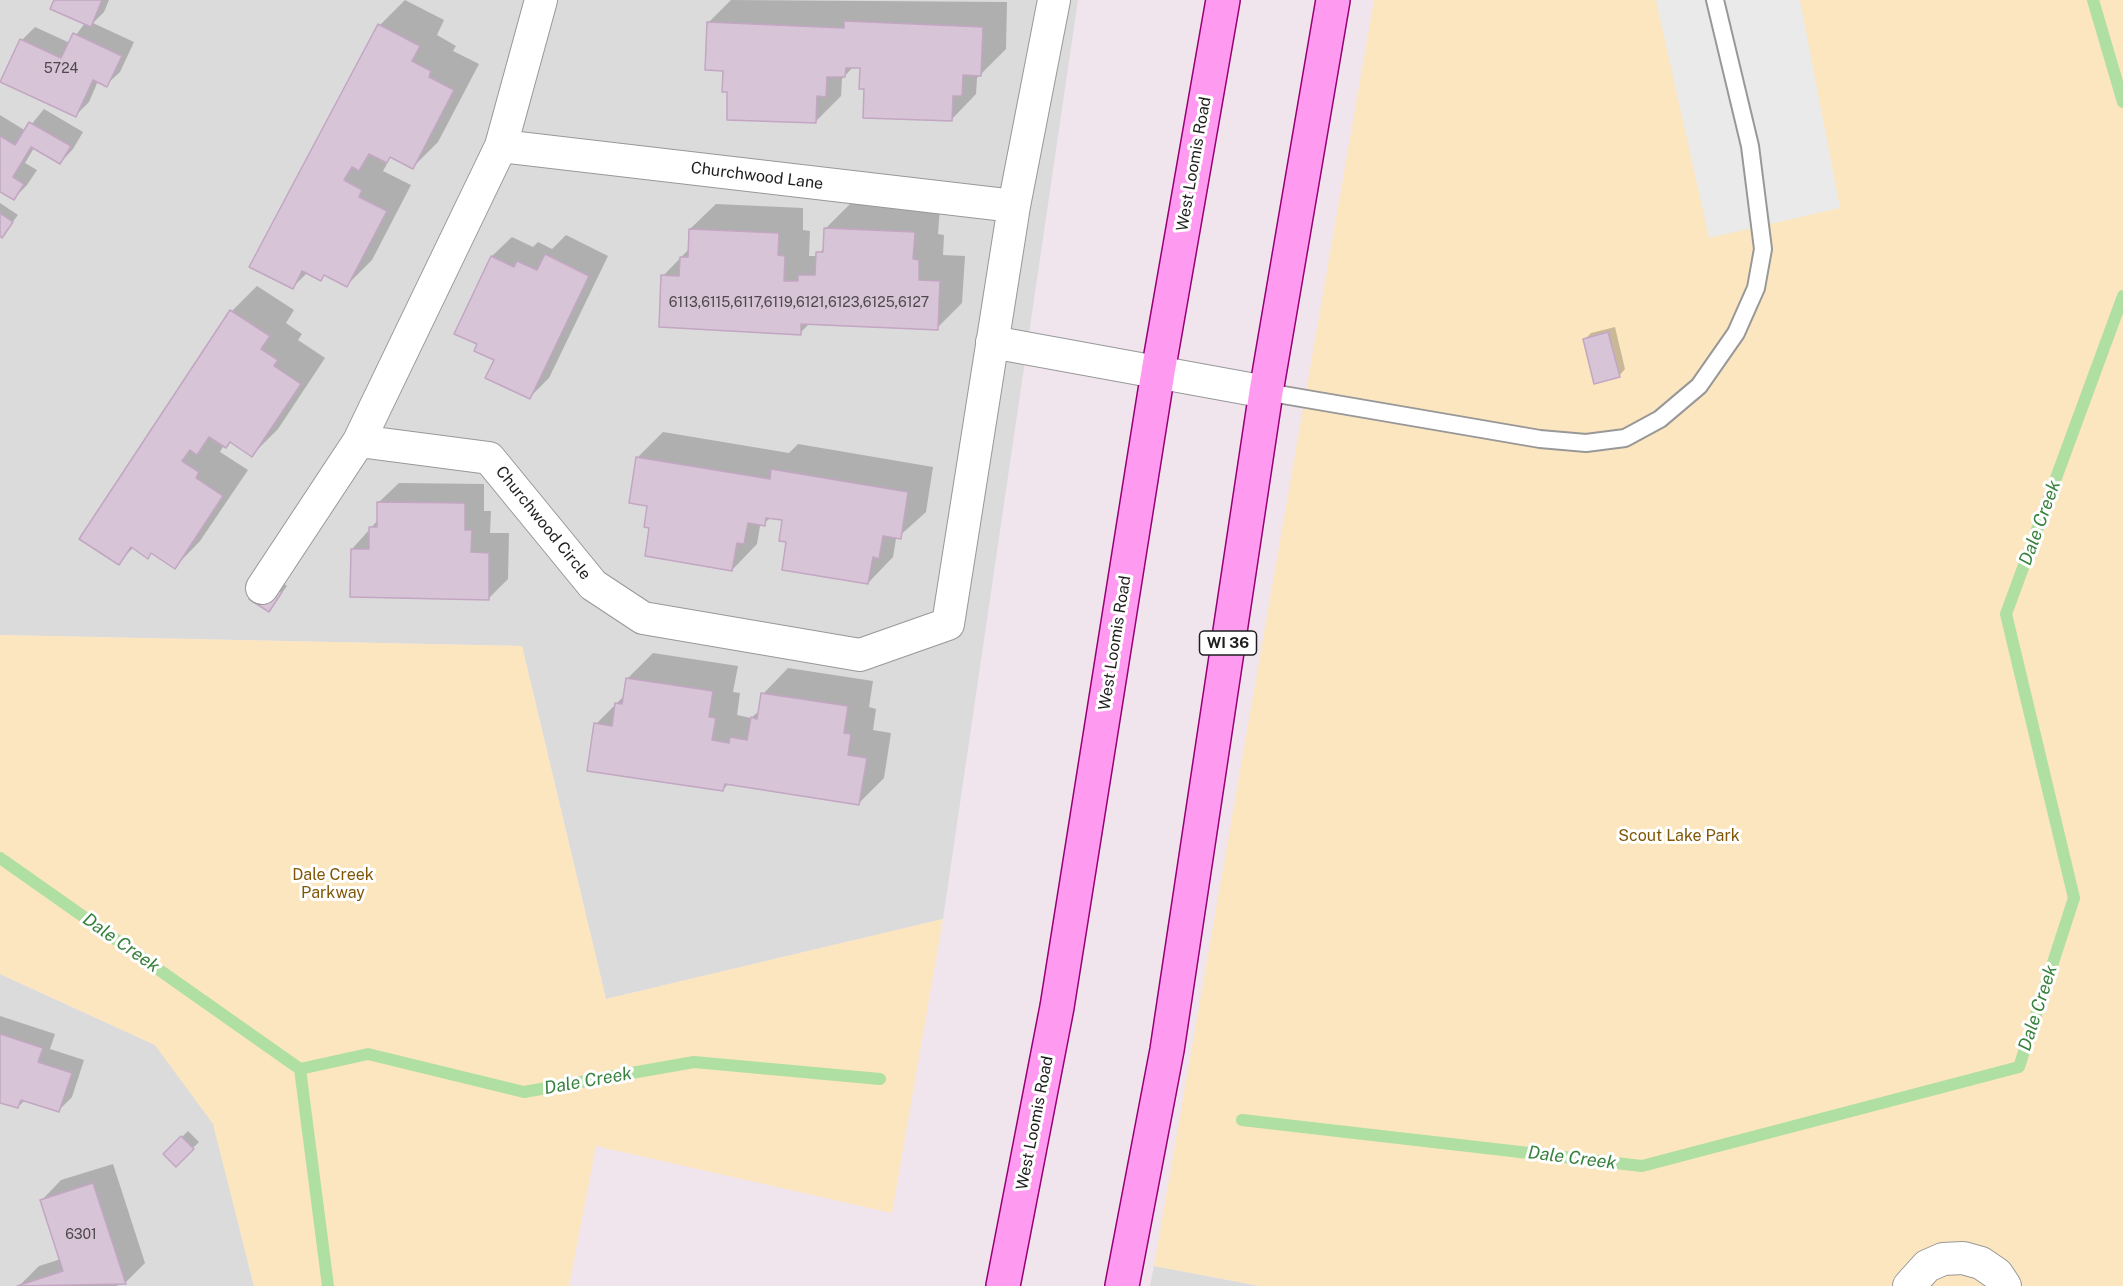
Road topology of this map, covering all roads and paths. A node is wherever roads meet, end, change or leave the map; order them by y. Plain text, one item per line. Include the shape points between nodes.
1 (541, 0) edge
2 (1054, 0) edge
3 (1223, 0) edge
4 (1333, 0) edge
5 (1715, 0) edge
6 (501, 146) junction
7 (1014, 206) junction
8 (992, 342) junction
9 (1158, 372) junction
10 (1266, 392) junction
11 (359, 441) junction
12 (262, 588) dead end
13 (1004, 1286) edge
14 (1122, 1286) edge
15 (1909, 1286) edge
16 (2005, 1286) edge

1 - 6 street
2 - 7 street
3 - 9 main road, West Loomis Road
4 - 10 main road, WI 36
5 - 10 lane via 1750,146 1763,249 1756,288 1736,333 1699,386 1660,419 1625,438 1586,443 1540,439
6 - 7 street, Churchwood Lane
6 - 11 street
7 - 8 street
8 - 9 street
8 - 11 street, Churchwood Circle via 948,624 860,655 643,618 593,585 489,458
9 - 10 street
9 - 13 main road, West Loomis Road via 1059,996
10 - 14 main road, WI 36 via 1167,1050
11 - 12 street
15 - 16 street via 1927,1266 1944,1259 1963,1258 1981,1263 1997,1274

